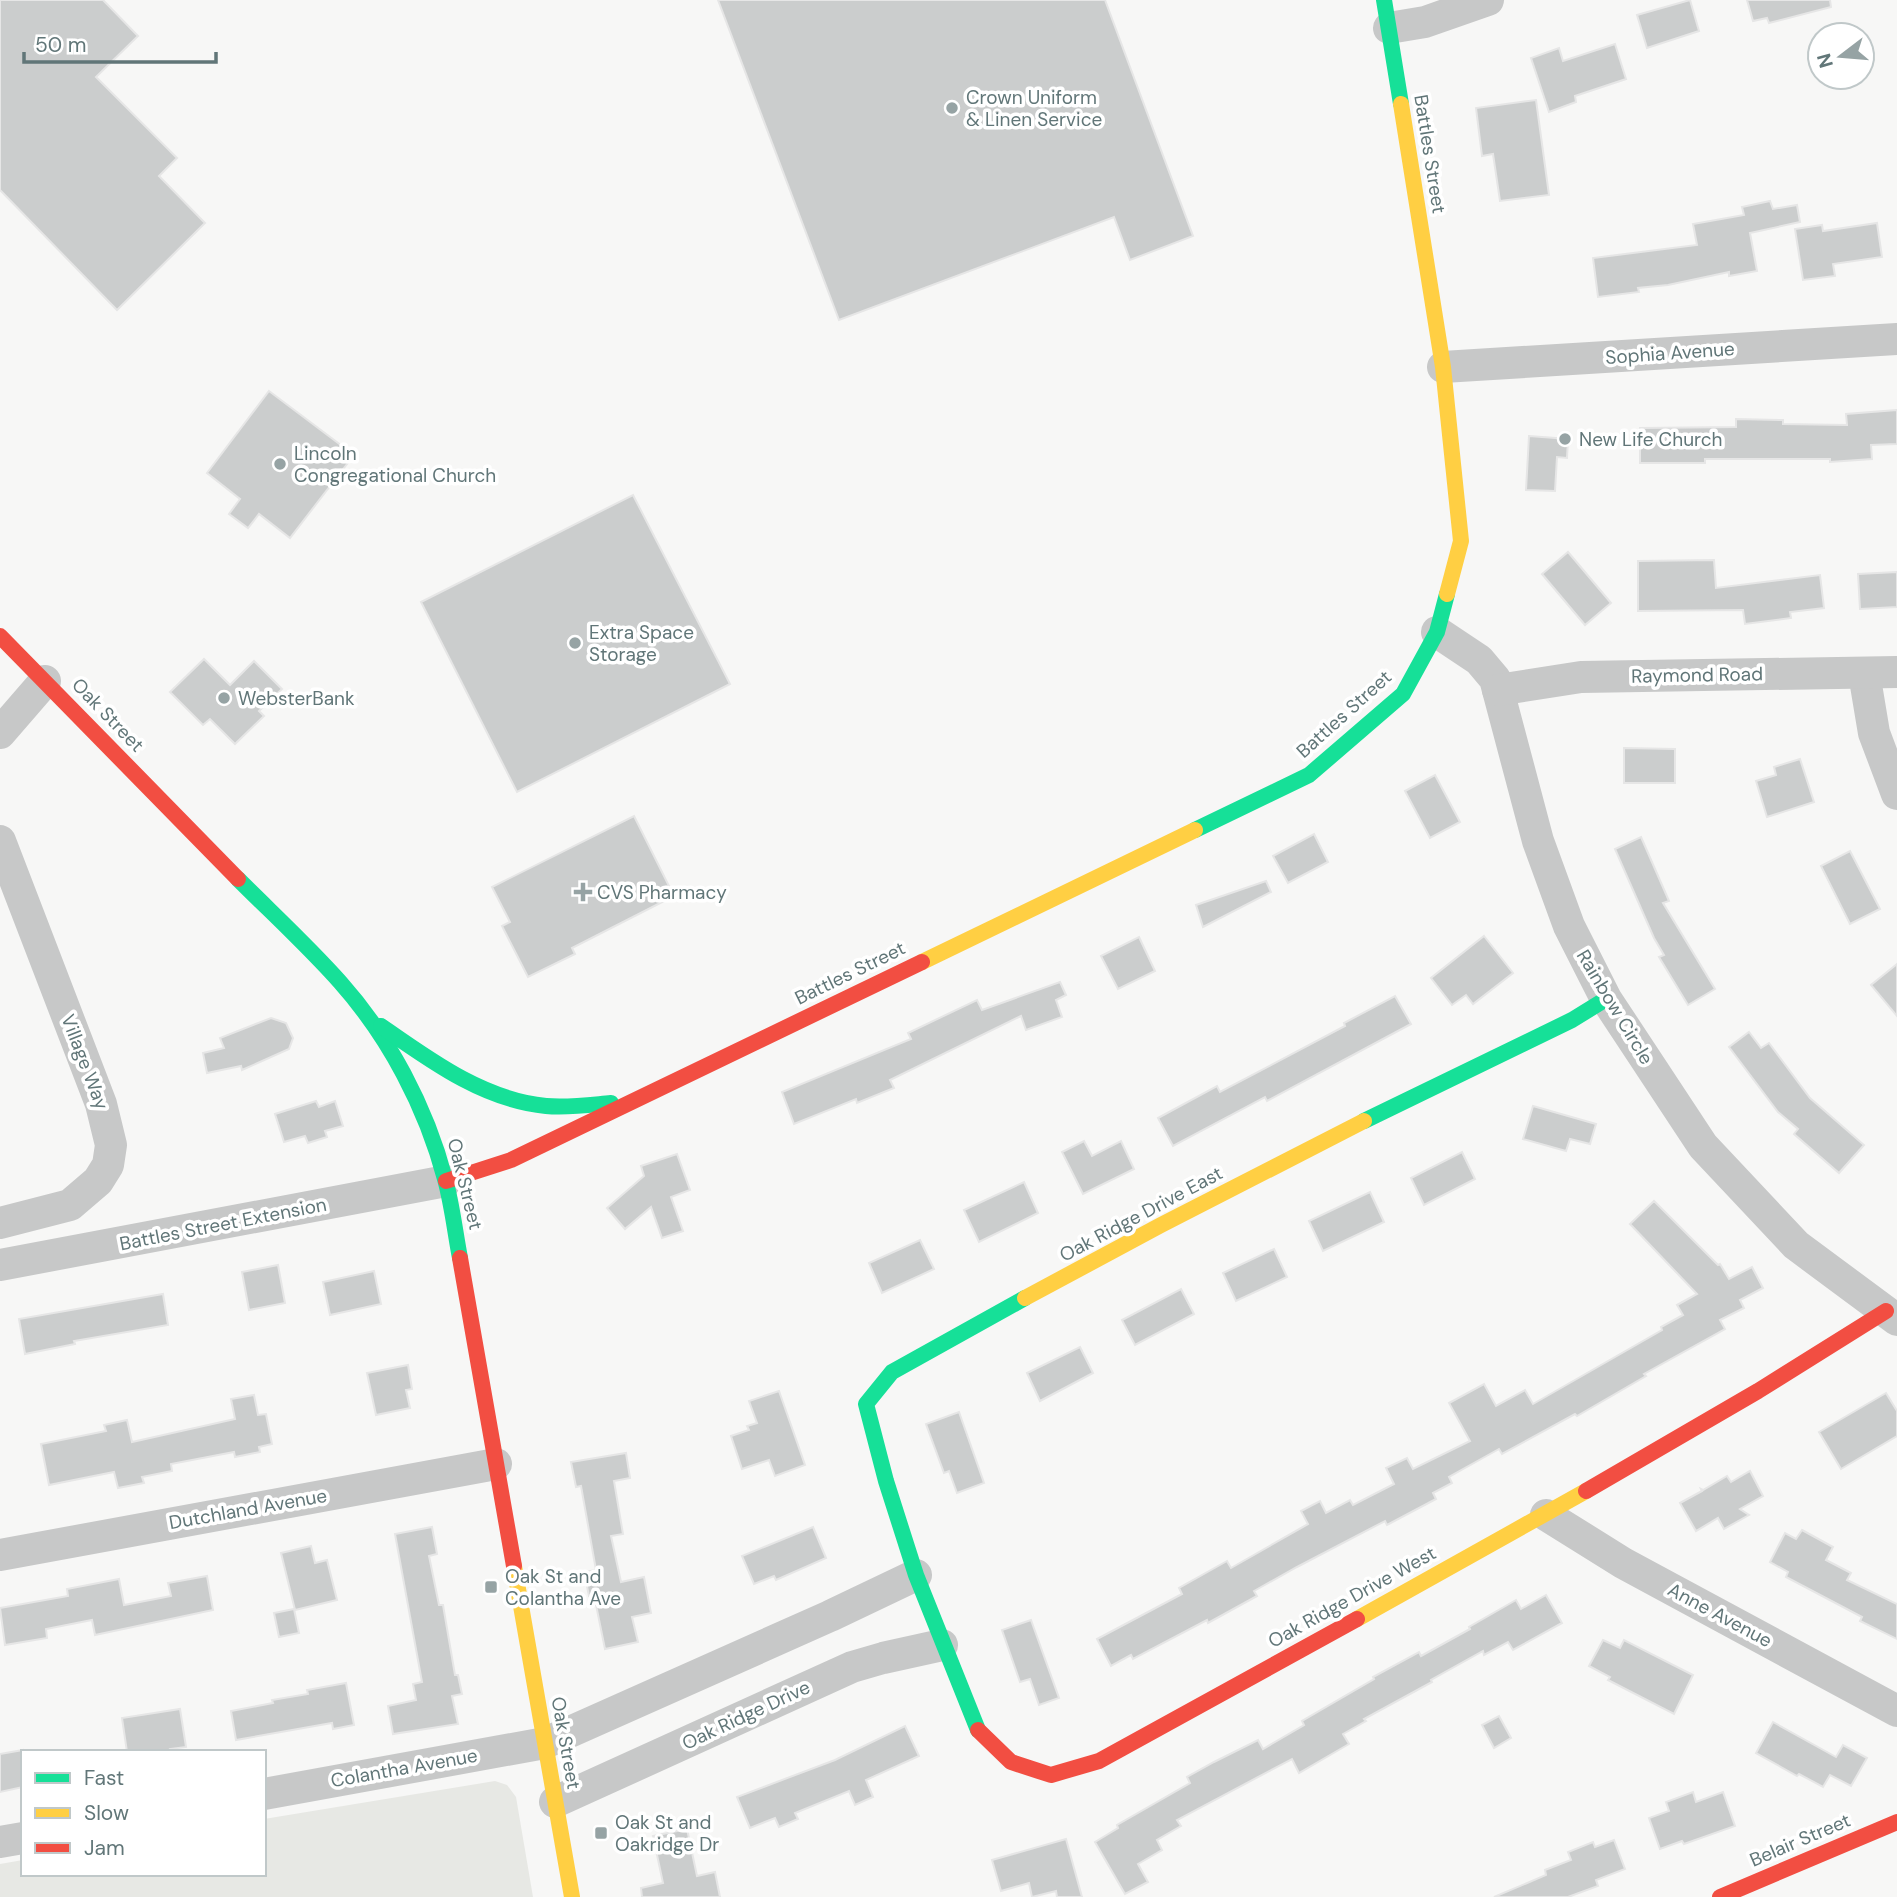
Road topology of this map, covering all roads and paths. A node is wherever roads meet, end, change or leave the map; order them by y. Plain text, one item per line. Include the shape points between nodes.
1 (1488, 0) edge
2 (1386, 14) edge
3 (1897, 339) edge
4 (1443, 367) junction
5 (1437, 632) junction
6 (0, 636) edge
7 (1897, 672) edge
8 (1864, 673) junction
9 (45, 681) junction
10 (1499, 690) junction
11 (0, 733) edge
12 (1897, 794) edge
13 (0, 841) edge
14 (1606, 999) junction
15 (369, 1018) junction
16 (640, 1097) junction
17 (446, 1181) junction
18 (0, 1223) edge
19 (0, 1265) edge
20 (1892, 1316) edge
21 (496, 1464) junction
22 (1546, 1515) junction
23 (0, 1555) edge
24 (916, 1575) junction
25 (942, 1645) junction
26 (1897, 1711) edge
27 (545, 1742) junction
28 (266, 1794) edge
29 (555, 1802) junction
30 (1897, 1822) edge
31 (21, 1838) edge
32 (0, 1842) edge
33 (572, 1897) edge
34 (1720, 1897) edge

1 - 2 street via 1425,22
2 - 4 street, Battles Street
3 - 4 street, Sophia Avenue
4 - 5 street, Battles Street via 1461,541
5 - 10 street, Rainbow Circle via 1479,660
5 - 16 street, Battles Street via 1403,694 1309,775
6 - 9 street, Oak Street
7 - 8 street, Raymond Road
8 - 10 street, Raymond Road via 1581,677
8 - 12 street via 1874,733
9 - 11 street
9 - 15 street, Oak Street via 321,962
10 - 14 street, Rainbow Circle via 1538,841 1569,926
13 - 18 street, Village Way via 108,1123 111,1145 108,1165 98,1181 70,1205
14 - 20 street, Rainbow Circle via 1703,1146 1796,1245
14 - 24 street, Oak Ridge Drive East via 1161,1226 892,1372 866,1404
15 - 16 street, Battles Street via 445,1070 497,1096 562,1108
15 - 17 street, Oak Street via 420,1108
16 - 17 street, Battles Street via 511,1160
17 - 19 street, Battles Street Extension
17 - 21 street, Oak Street
20 - 22 street, Oak Ridge Drive West
21 - 23 street, Dutchland Avenue
21 - 27 street, Oak Street
22 - 25 street, Oak Ridge Drive West via 1100,1761 1051,1775 1011,1762 979,1733
22 - 26 street, Anne Avenue via 1623,1563
24 - 25 street, Oak Ridge Drive West
24 - 27 street
25 - 29 street, Oak Ridge Drive via 852,1667
27 - 28 street, Colantha Avenue
27 - 29 street, Oak Street
29 - 33 street, Oak Street
30 - 34 street, Belair Street
31 - 32 street

